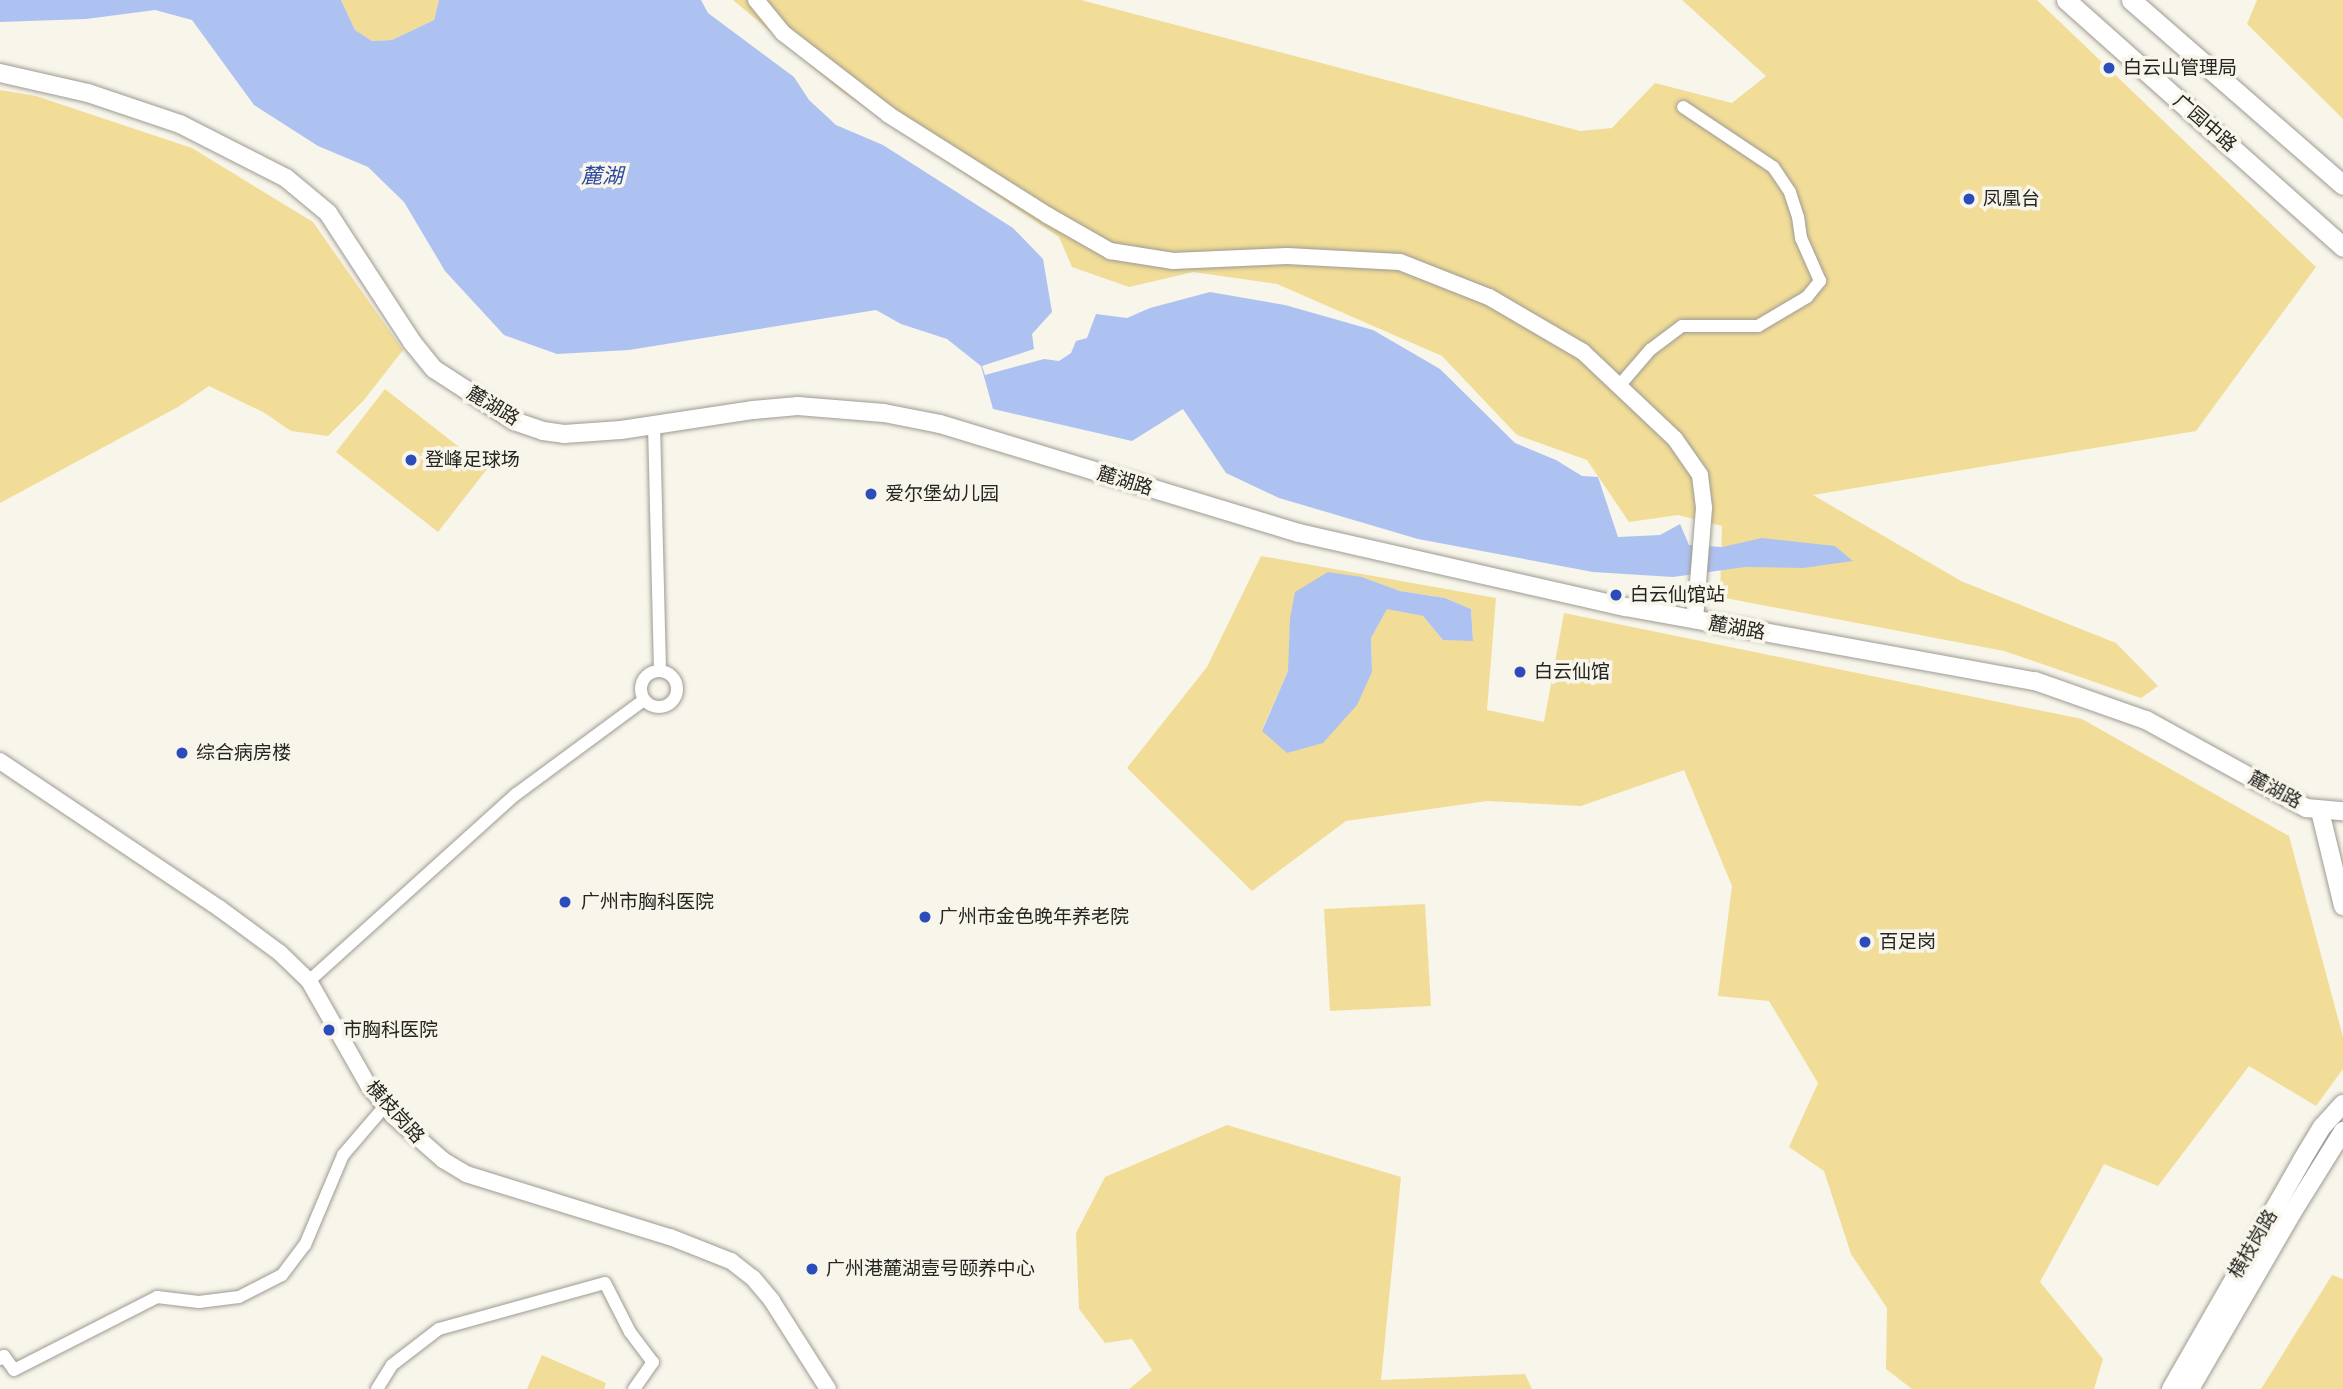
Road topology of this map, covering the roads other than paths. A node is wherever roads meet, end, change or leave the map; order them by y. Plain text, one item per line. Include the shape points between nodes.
1 (756, 0) edge
2 (2066, 0) edge
3 (2131, 0) edge
4 (0, 73) edge
5 (1683, 107) dead end
6 (2343, 185) edge
7 (2343, 247) edge
8 (1619, 386) junction
9 (654, 425) junction
10 (1695, 620) junction
11 (660, 670) junction
12 (644, 700) junction
13 (0, 761) edge
14 (2320, 811) junction
15 (2343, 811) edge
16 (2343, 906) edge
17 (309, 981) junction
18 (2343, 1104) edge
19 (385, 1106) junction
20 (2343, 1132) edge
21 (0, 1359) edge
22 (377, 1389) edge
23 (634, 1389) edge
24 (828, 1389) edge
25 (2171, 1389) edge
26 (2190, 1389) edge

1 - 8 street via 783,33 889,115 1110,251 1173,261 1287,256 1400,262 1489,297 1583,352
2 - 7 main road, 广园中路
3 - 6 main road
4 - 9 main road, 麓湖路 via 88,93 180,124 286,178 328,213 412,342 435,369 514,421 565,434
5 - 8 street via 1773,167 1790,192 1801,238 1820,281 1807,298 1759,326 1682,326 1650,350
8 - 10 street via 1675,439 1700,475 1704,508
9 - 10 main road, 麓湖路 via 798,407 896,415 940,424 1299,533
9 - 11 street
10 - 14 main road, 麓湖路 via 1977,669 2071,692 2146,720 2293,802
11 - 12 street via 644,678 640,689
11 - 12 street via 675,680 675,698 661,708
12 - 17 street via 514,794
13 - 17 street, 横枝岗路 via 219,908
14 - 15 main road, 麓湖路
14 - 16 main road
17 - 19 street, 横枝岗路 via 368,1085
18 - 25 main road, 横枝岗路 via 2308,1149
19 - 21 street via 343,1155 305,1245 282,1275 239,1297 199,1302 157,1297 14,1370 4,1356
19 - 24 street, 横枝岗路 via 419,1141 466,1174 670,1237 730,1261 753,1278 772,1301
20 - 26 main road, 横枝岗路
22 - 23 street via 392,1365 439,1329 605,1283 630,1332 653,1362

